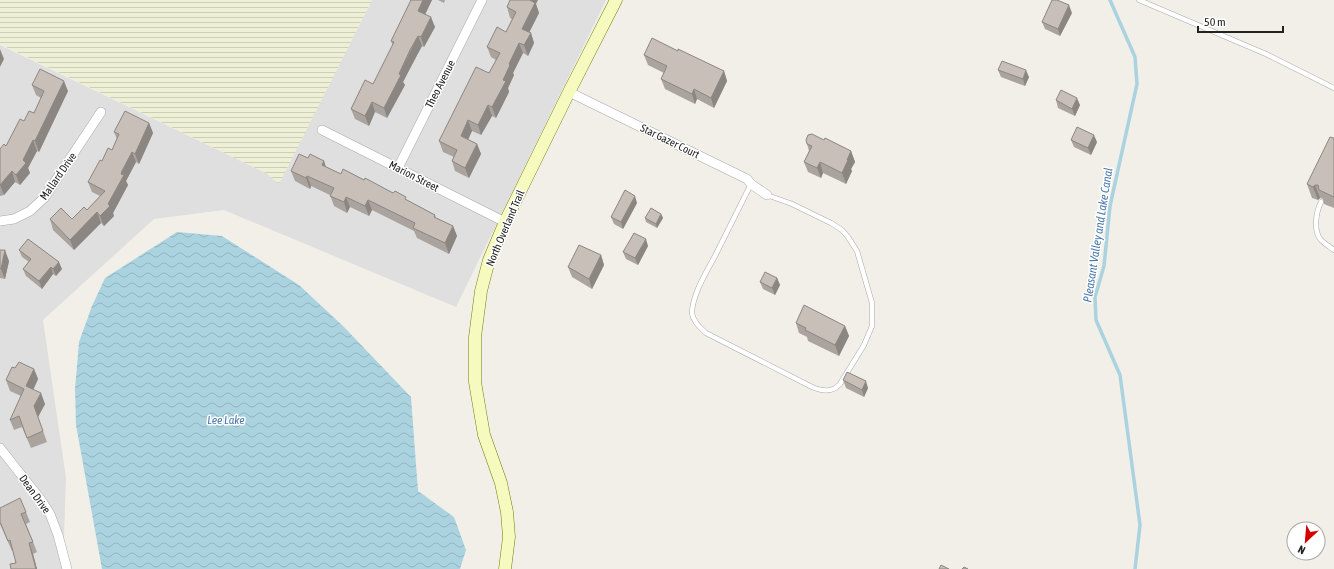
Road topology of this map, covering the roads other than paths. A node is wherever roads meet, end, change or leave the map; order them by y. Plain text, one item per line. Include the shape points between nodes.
1 (482, 0) edge
2 (616, 0) edge
3 (1139, 0) edge
4 (1334, 88) edge
5 (569, 92) junction
6 (101, 112) dead end
7 (322, 130) dead end
8 (398, 168) junction
9 (751, 184) junction
10 (767, 196) joint
11 (1321, 202) edge
12 (0, 221) edge
13 (505, 222) junction
14 (1334, 250) edge
15 (0, 448) edge
16 (67, 569) edge
17 (506, 569) edge

1 - 8 street, Theo Avenue
2 - 5 main road, North Overland Trail
3 - 4 lane via 1266,54
5 - 9 street, Star Gazer Court via 747,179
5 - 13 main road, North Overland Trail
6 - 12 street, Mallard Drive via 44,198 30,211 14,219
7 - 8 street, Marion Street
8 - 13 street, Marion Street
9 - 10 street, Star Gazer Court
9 - 10 lane via 703,281 694,303 693,316 706,333 812,387 831,390 840,384 864,345 872,326 872,303 857,251 845,234 831,223 792,204
11 - 14 lane via 1317,209 1316,228 1320,239
13 - 17 main road, North Overland Trail via 489,260 481,291 475,344 475,382 484,435 501,483 507,512 509,537
15 - 16 street, Dean Drive via 50,514

